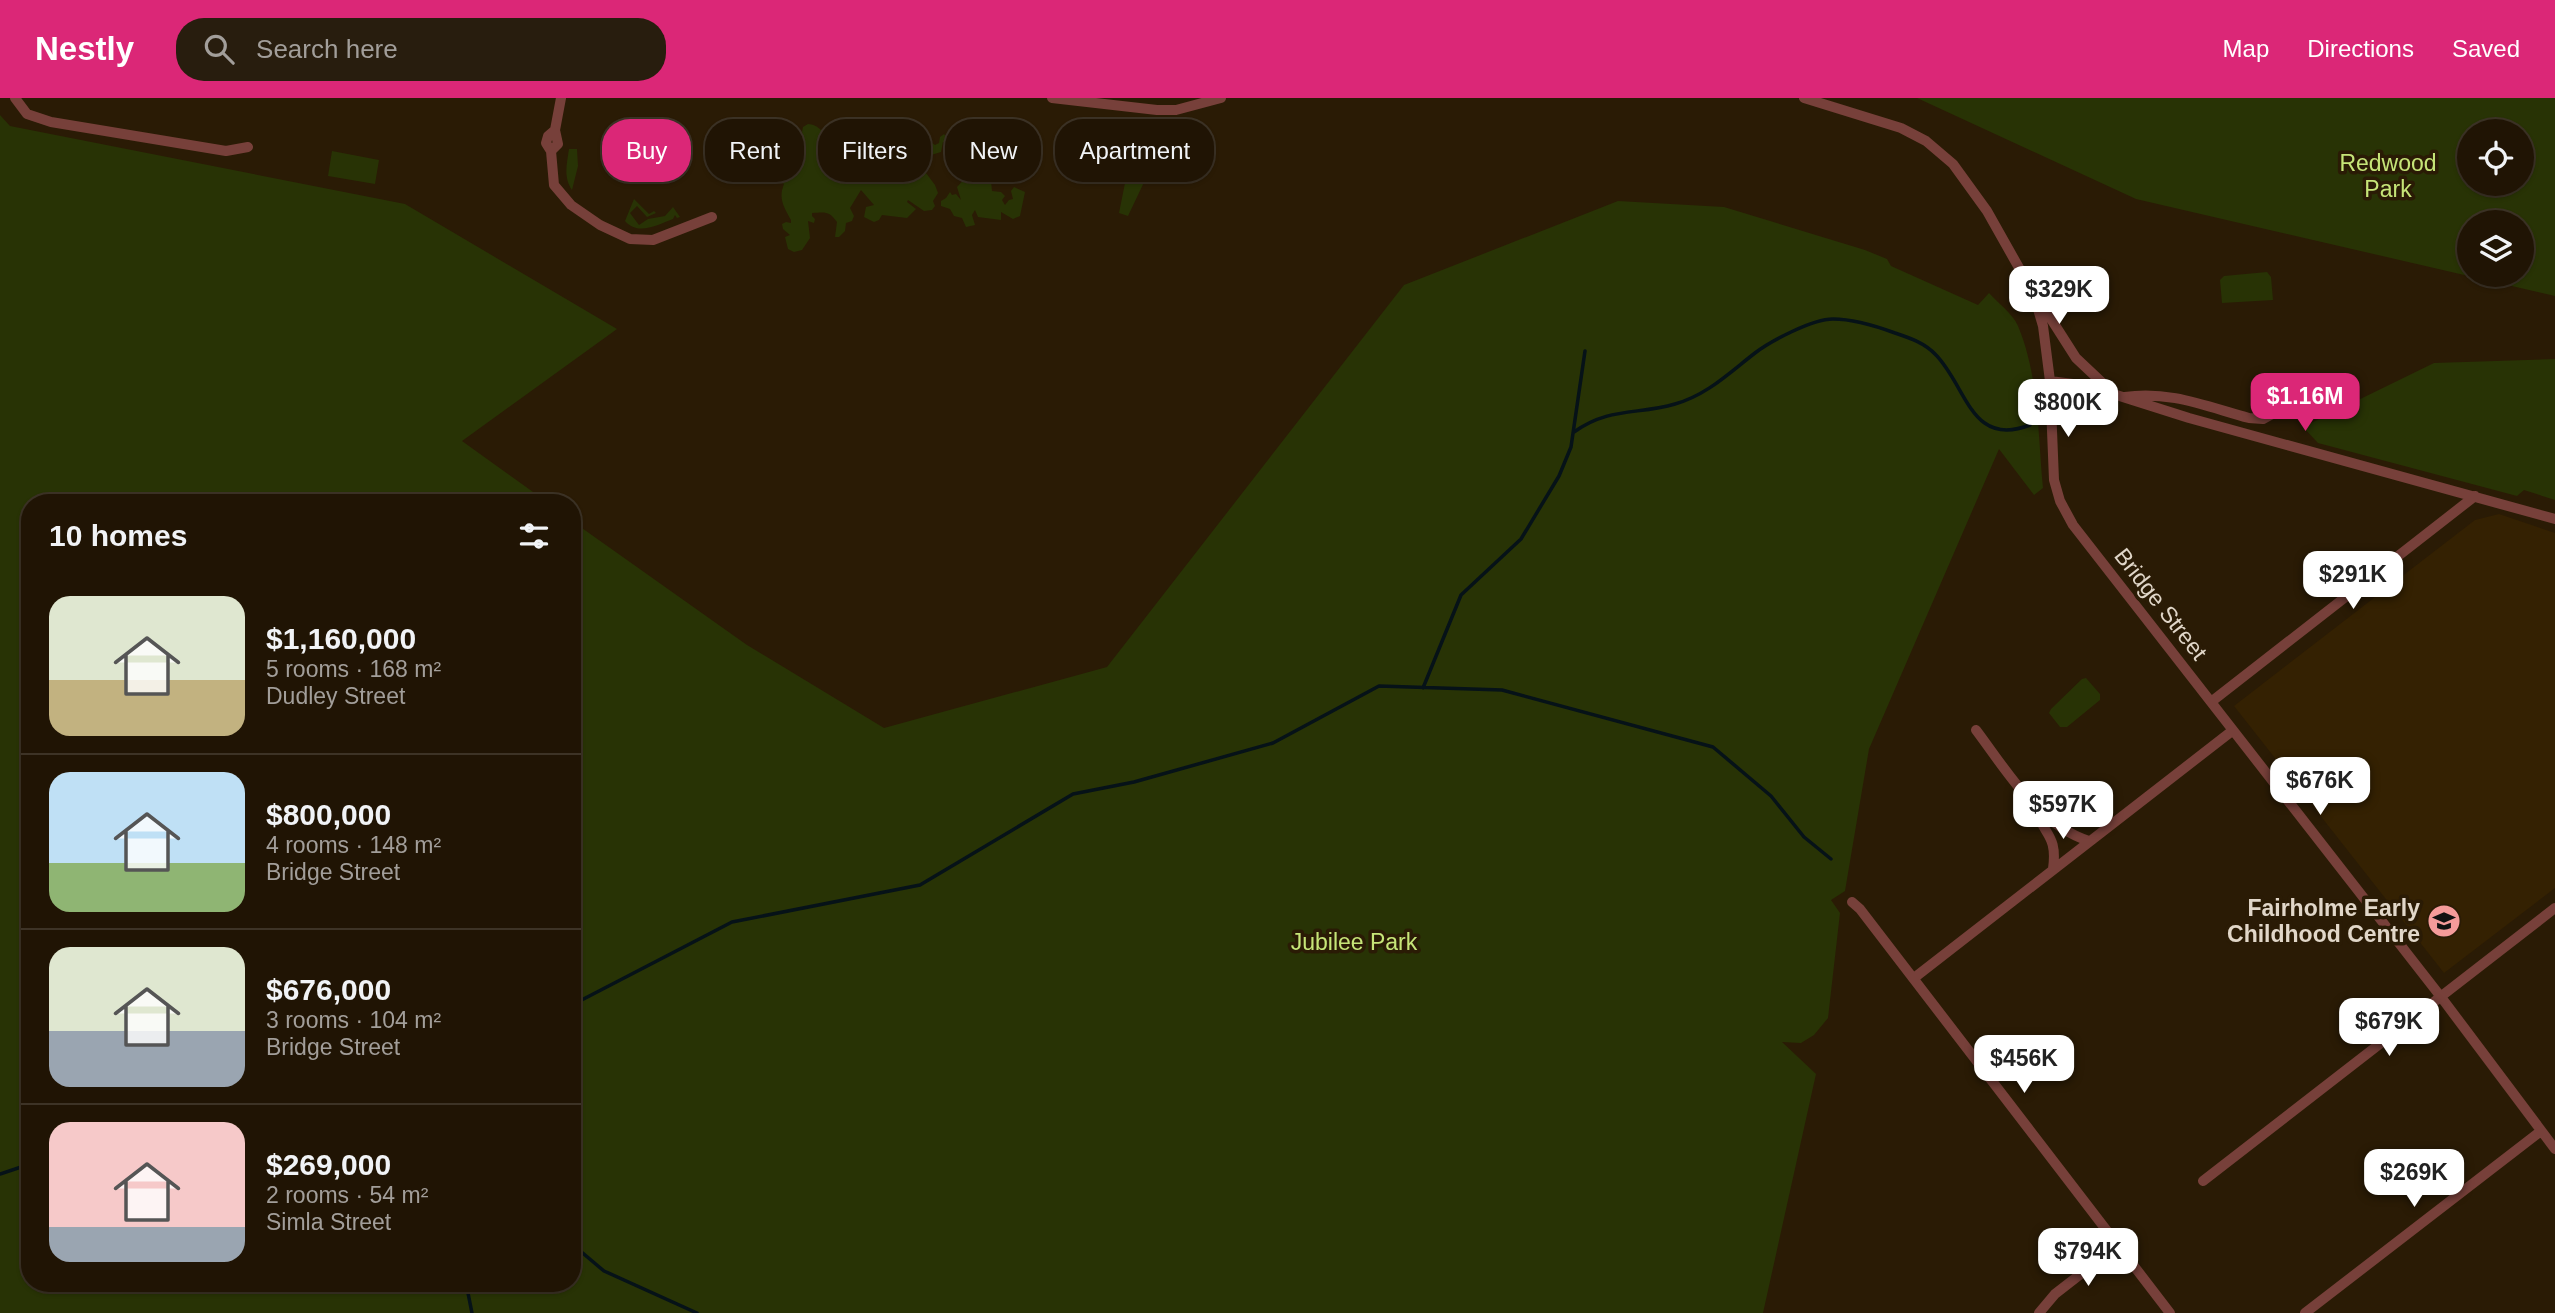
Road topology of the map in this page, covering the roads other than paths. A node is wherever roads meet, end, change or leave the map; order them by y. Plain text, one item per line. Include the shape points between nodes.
1 (15, 98) edge
2 (561, 98) edge
3 (1052, 98) edge
4 (1221, 98) edge
5 (1804, 98) edge
6 (1113, 102) edge
7 (248, 148) dead end
8 (712, 218) dead end
9 (2035, 299) junction
10 (2050, 381) junction
11 (2119, 396) junction
12 (2305, 396) dead end
13 (2475, 496) junction
14 (2555, 519) edge
15 (2211, 702) junction
16 (1976, 730) dead end
17 (2232, 731) junction
18 (2036, 807) junction
19 (2089, 841) junction
20 (2053, 869) junction
21 (1852, 902) dead end
22 (2555, 908) edge
23 (1914, 978) junction
24 (2441, 997) junction
25 (2541, 1131) junction
26 (2555, 1149) edge
27 (2203, 1181) dead end
28 (2118, 1245) junction
29 (2039, 1313) edge
30 (2170, 1313) edge
31 (2305, 1313) edge

1 - 7 street via 27,114 51,122 226,151
2 - 8 street via 555,130 558,144 551,151 551,179 561,196 600,225 630,239 653,240
3 - 6 street
4 - 6 street via 1176,110
5 - 9 street, Bridge Street via 1901,128 1941,153 1987,211
9 - 10 street, Bridge Street
9 - 11 street via 2076,358
10 - 11 street via 2073,382
10 - 15 street, Bridge Street via 2054,480 2064,510
11 - 12 street via 2162,394 2263,419
11 - 13 street
13 - 14 street
13 - 15 street
15 - 17 street, Bridge Street
16 - 18 street
17 - 19 street
17 - 24 street, Bridge Street
18 - 19 street via 2067,833
18 - 20 street via 2054,844
19 - 20 street
20 - 23 street
21 - 23 street
22 - 24 street
23 - 28 street
24 - 25 street, Bridge Street
24 - 27 street
25 - 26 street, Bridge Street
25 - 31 street
28 - 29 street via 2055,1294
28 - 30 street

